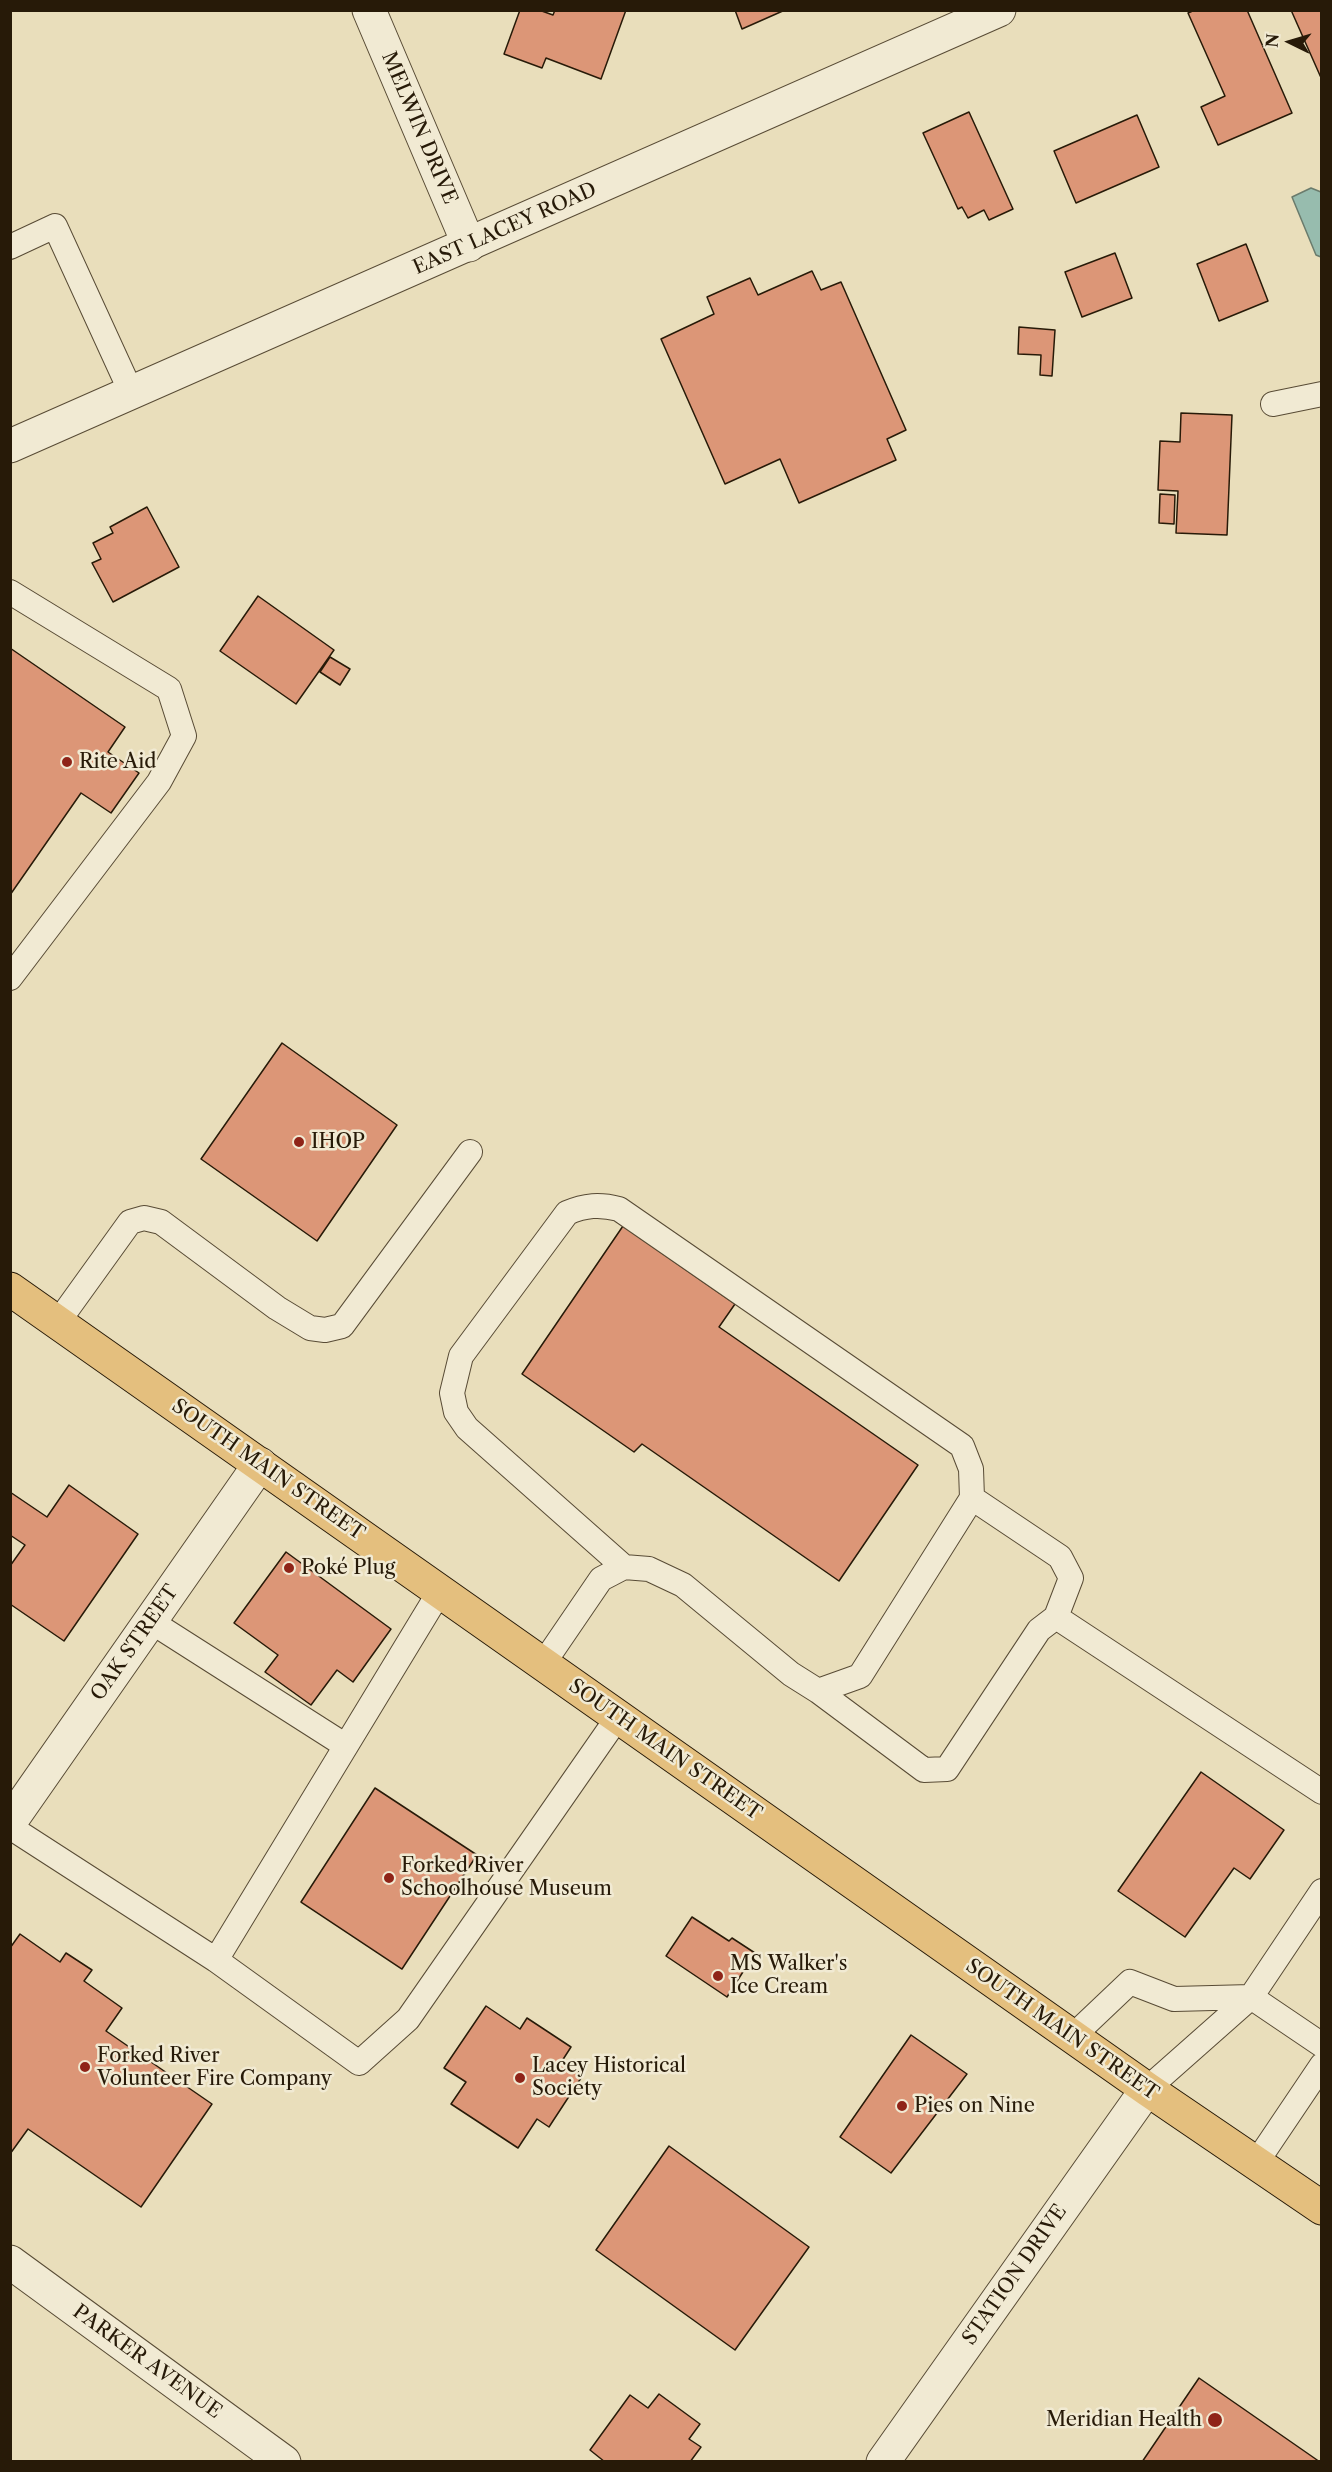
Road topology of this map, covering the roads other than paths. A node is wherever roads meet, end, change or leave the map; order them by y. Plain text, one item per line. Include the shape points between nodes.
1 (369, 10) edge
2 (999, 10) edge
3 (469, 245) junction
4 (10, 247) edge
5 (131, 392) junction
6 (1322, 394) edge
7 (1273, 404) dead end
8 (10, 446) edge
9 (10, 592) edge
10 (10, 978) edge
11 (470, 1152) dead end
12 (10, 1289) edge
13 (57, 1322) junction
14 (260, 1464) junction
15 (972, 1498) junction
16 (624, 1567) junction
17 (440, 1591) junction
18 (1056, 1617) junction
19 (150, 1621) junction
20 (543, 1664) junction
21 (818, 1691) junction
22 (618, 1717) junction
23 (346, 1746) junction
24 (1322, 1792) edge
25 (10, 1825) edge
26 (1322, 1891) edge
27 (216, 1960) junction
28 (1251, 1997) junction
29 (1072, 2037) junction
30 (1322, 2045) edge
31 (1322, 2065) edge
32 (1147, 2089) junction
33 (1256, 2163) junction
34 (1322, 2208) edge
35 (10, 2262) edge
36 (284, 2462) edge
37 (883, 2462) edge

1 - 3 street, MELWIN DRIVE
2 - 3 street, EAST LACEY ROAD
3 - 5 street, EAST LACEY ROAD
4 - 5 lane via 55,226
5 - 8 street, EAST LACEY ROAD
6 - 7 lane
9 - 10 lane via 169,689 184,736 159,782
11 - 13 lane via 342,1326 310,1328 161,1222 144,1218 130,1222
12 - 13 highway, SOUTH MAIN STREET
13 - 14 highway, SOUTH MAIN STREET
14 - 17 highway, SOUTH MAIN STREET
14 - 19 street, OAK STREET
15 - 16 lane via 971,1469 962,1446 619,1209 605,1205 582,1207 567,1213 461,1356 452,1393 456,1412 467,1428
15 - 18 lane via 1060,1557 1071,1578
15 - 21 lane via 860,1676
16 - 20 lane via 601,1579
16 - 21 lane via 650,1569 683,1585 791,1674
17 - 20 highway, SOUTH MAIN STREET
17 - 23 lane
18 - 21 lane via 1039,1630 947,1769 924,1770
18 - 24 lane
19 - 23 lane
19 - 25 street, OAK STREET
20 - 22 highway, SOUTH MAIN STREET
22 - 27 lane via 408,2019 358,2063
22 - 29 highway, SOUTH MAIN STREET
23 - 27 lane
25 - 27 lane
26 - 28 lane
28 - 29 lane via 1174,1999 1130,1982
28 - 30 lane
28 - 32 lane
29 - 32 highway, SOUTH MAIN STREET
31 - 33 lane
32 - 33 highway, SOUTH MAIN STREET
32 - 37 street, STATION DRIVE
33 - 34 highway, SOUTH MAIN STREET
35 - 36 street, PARKER AVENUE

